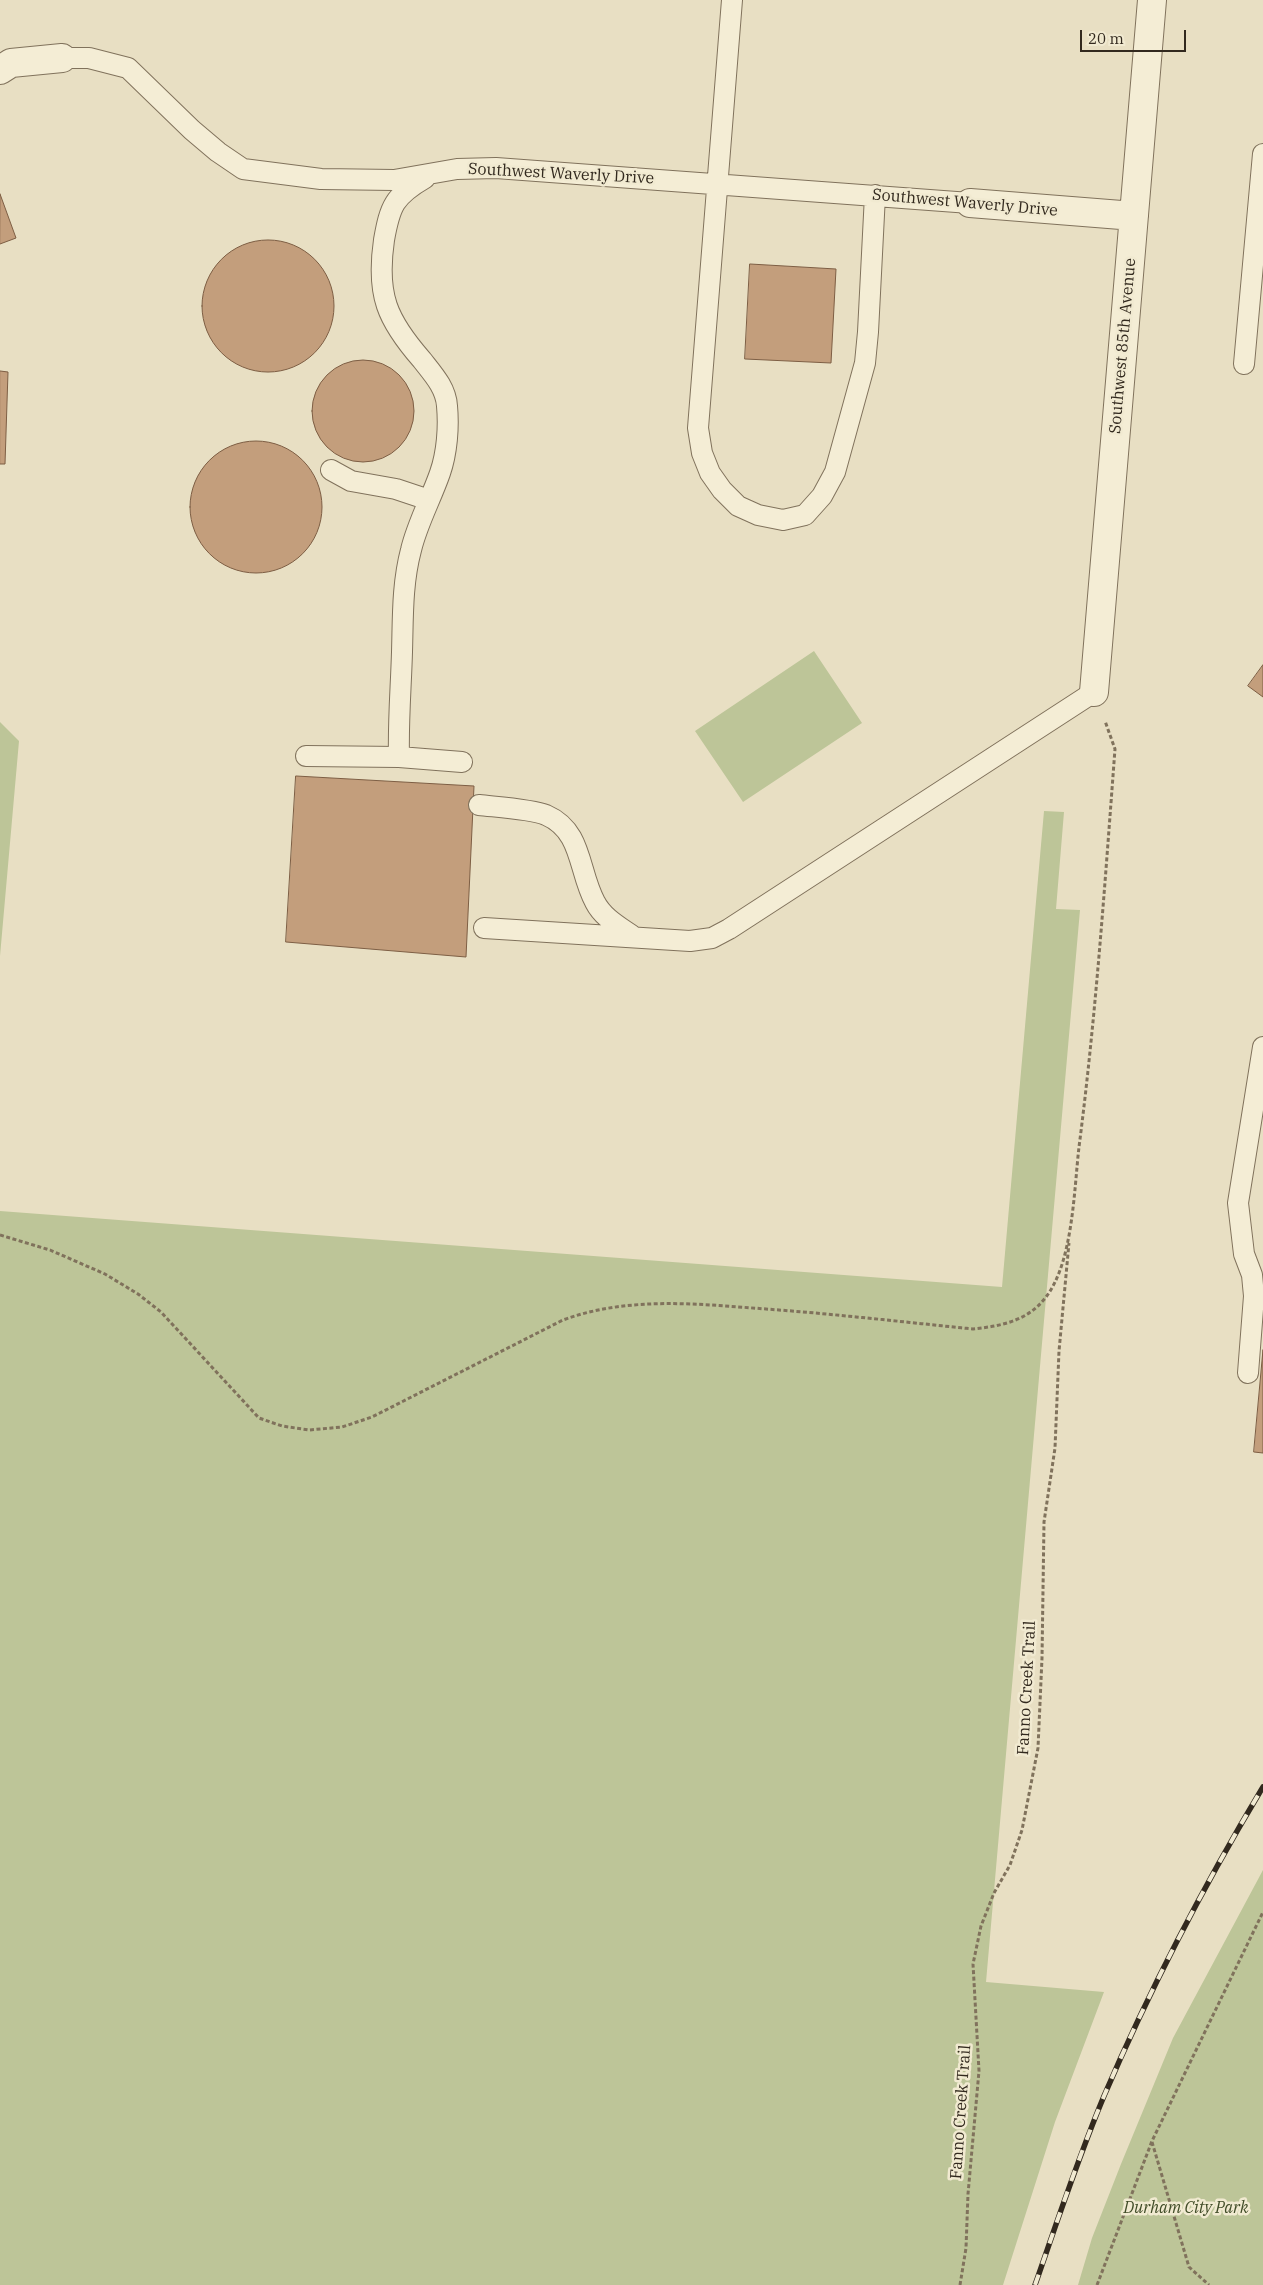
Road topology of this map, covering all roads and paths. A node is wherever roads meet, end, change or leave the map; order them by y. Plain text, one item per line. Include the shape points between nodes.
1 (732, 0) edge
2 (1152, 0) edge
3 (62, 58) joint
4 (0, 70) edge
5 (1263, 154) edge
6 (431, 174) junction
7 (717, 183) junction
8 (875, 196) junction
9 (970, 203) joint
10 (1134, 216) junction
11 (1244, 364) dead end
12 (332, 470) dead end
13 (429, 500) junction
14 (1094, 692) junction
15 (306, 756) dead end
16 (399, 757) junction
17 (462, 762) dead end
18 (478, 804) dead end
19 (484, 928) dead end
20 (636, 938) junction
21 (1263, 1047) edge
22 (1070, 1232) junction
23 (0, 1235) edge
24 (1248, 1373) dead end
25 (1263, 1912) edge
26 (1152, 2142) junction
27 (960, 2285) edge
28 (1097, 2285) edge
29 (1209, 2285) edge

1 - 7 lane
2 - 10 street, Southwest 85th Avenue
3 - 4 street, Southwest Waverly Drive via 11,63
3 - 6 lane, Southwest Waverly Drive via 89,58 128,68 192,130 243,169 321,179 394,180
5 - 11 lane
6 - 7 lane, Southwest Waverly Drive via 457,169 496,168
6 - 13 lane via 409,187 392,206 381,260 382,290 390,316 441,385 447,404 446,443
7 - 8 lane, Southwest Waverly Drive
7 - 8 lane via 698,428 702,453 710,473 738,506 783,520 805,515 822,496 840,455 865,363
8 - 9 lane, Southwest Waverly Drive
9 - 10 street, Southwest Waverly Drive
10 - 14 street, Southwest 85th Avenue
12 - 13 lane via 351,481 396,489
13 - 16 lane via 411,549 403,599
14 - 20 lane via 729,929 712,938 690,941
14 - 22 path via 1115,749 1093,1033
15 - 16 lane
16 - 17 lane
18 - 20 lane via 545,814 562,824 574,840 595,902 606,916
19 - 20 lane
21 - 24 lane via 1238,1203 1244,1254 1252,1275 1254,1296
22 - 23 path via 1060,1271 1047,1296 1018,1320 994,1327 973,1329 696,1304 606,1308 563,1320 372,1417 342,1427 310,1430 282,1426 259,1418 161,1312 138,1294 105,1274 50,1250
22 - 27 path, Fanno Creek Trail via 1059,1351 1055,1448 1044,1522 1038,1748 1022,1830 1010,1865 981,1926 973,1964 979,2071 966,2248
25 - 26 path
26 - 28 path
26 - 29 path via 1189,2267

